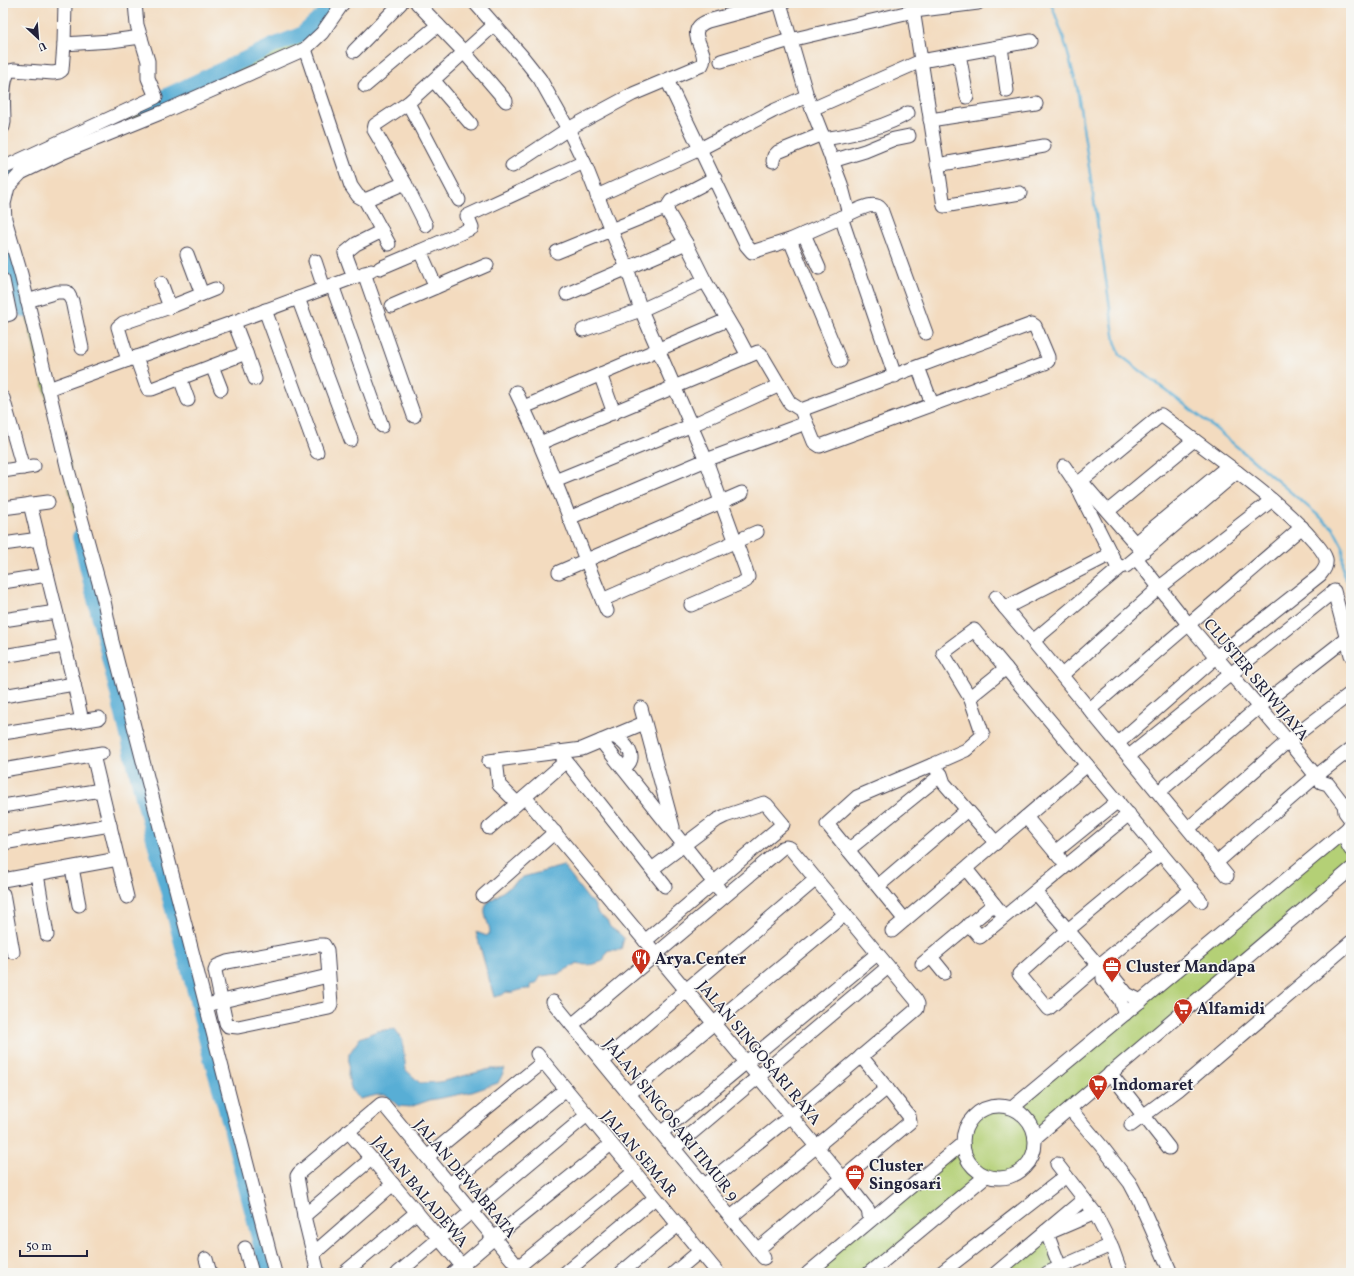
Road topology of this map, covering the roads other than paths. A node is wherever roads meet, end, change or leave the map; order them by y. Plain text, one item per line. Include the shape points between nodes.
1 (65, 3) edge
2 (135, 3) edge
3 (343, 3) edge
4 (401, 3) edge
5 (417, 3) edge
6 (475, 3) edge
7 (774, 3) edge
8 (780, 3) edge
9 (978, 3) edge
10 (913, 7) edge
11 (438, 25) junction
12 (494, 25) junction
13 (141, 37) junction
14 (790, 40) junction
15 (1031, 41) dead end
16 (64, 44) junction
17 (1001, 47) junction
18 (305, 49) junction
19 (354, 51) dead end
20 (464, 52) junction
21 (959, 54) junction
22 (721, 61) dead end
23 (921, 61) junction
24 (667, 80) junction
25 (434, 81) junction
26 (365, 86) dead end
27 (1006, 91) dead end
28 (807, 96) junction
29 (967, 97) dead end
30 (506, 100) dead end
31 (408, 103) junction
32 (1036, 104) dead end
33 (160, 105) junction
34 (812, 109) junction
35 (908, 114) dead end
36 (930, 120) junction
37 (470, 124) dead end
38 (3, 126) edge
39 (568, 129) junction
40 (823, 136) junction
41 (910, 136) dead end
42 (1044, 146) dead end
43 (700, 149) junction
44 (773, 161) dead end
45 (832, 161) junction
46 (584, 162) junction
47 (937, 165) junction
48 (512, 166) dead end
49 (3, 168) edge
50 (715, 178) junction
51 (404, 183) junction
52 (1020, 193) dead end
53 (597, 196) junction
54 (364, 200) junction
55 (459, 200) dead end
56 (666, 209) junction
57 (845, 216) junction
58 (426, 226) dead end
59 (611, 230) junction
60 (382, 231) junction
61 (804, 234) junction
62 (790, 240) junction
63 (686, 243) junction
64 (389, 244) dead end
65 (420, 251) junction
66 (557, 252) dead end
67 (187, 254) dead end
68 (315, 261) dead end
69 (487, 265) dead end
70 (627, 268) junction
71 (819, 268) dead end
72 (367, 272) junction
73 (19, 275) junction
74 (3, 279) edge
75 (705, 281) junction
76 (162, 283) dead end
77 (328, 287) junction
78 (436, 287) junction
79 (215, 289) dead end
80 (202, 294) junction
81 (567, 294) dead end
82 (298, 298) junction
83 (27, 301) junction
84 (392, 306) dead end
85 (170, 307) junction
86 (265, 310) junction
87 (641, 310) junction
88 (3, 316) edge
89 (727, 320) junction
90 (234, 322) junction
91 (583, 330) dead end
92 (926, 333) dead end
93 (82, 348) dead end
94 (658, 349) junction
95 (246, 353) junction
96 (748, 356) junction
97 (132, 359) junction
98 (840, 361) dead end
99 (212, 366) junction
100 (918, 367) junction
101 (600, 374) junction
102 (895, 376) junction
103 (180, 378) junction
104 (255, 379) dead end
105 (780, 385) junction
106 (674, 387) junction
107 (48, 388) junction
108 (221, 389) dead end
109 (516, 392) dead end
110 (3, 398) edge
111 (188, 400) dead end
112 (932, 404) junction
113 (524, 407) junction
114 (801, 410) junction
115 (614, 413) junction
116 (414, 416) dead end
117 (806, 423) junction
118 (382, 426) dead end
119 (690, 426) junction
120 (8, 436) edge
121 (351, 440) dead end
122 (1194, 440) junction
123 (540, 443) junction
124 (317, 452) dead end
125 (706, 460) junction
126 (1064, 466) dead end
127 (1232, 469) junction
128 (3, 471) edge
129 (555, 481) junction
130 (1080, 484) junction
131 (742, 493) dead end
132 (1272, 500) junction
133 (48, 502) dead end
134 (721, 503) junction
135 (30, 504) junction
136 (3, 508) edge
137 (1108, 511) junction
138 (569, 518) junction
139 (1302, 527) junction
140 (757, 532) dead end
141 (39, 538) junction
142 (736, 542) junction
143 (3, 544) edge
144 (1138, 551) junction
145 (1112, 554) junction
146 (586, 561) junction
147 (1122, 568) junction
148 (1324, 570) junction
149 (559, 572) dead end
150 (47, 575) junction
151 (3, 582) edge
152 (1160, 587) junction
153 (1334, 591) junction
154 (996, 597) dead end
155 (691, 605) dead end
156 (1005, 608) junction
157 (56, 612) junction
158 (3, 620) edge
159 (1188, 624) junction
160 (1347, 638) junction
161 (1034, 640) junction
162 (64, 646) junction
163 (1351, 655) edge
164 (3, 656) edge
165 (1216, 657) junction
166 (1006, 668) junction
167 (1231, 673) junction
168 (1062, 675) junction
169 (74, 684) junction
170 (1351, 693) edge
171 (3, 696) edge
172 (970, 698) junction
173 (1259, 707) junction
174 (641, 708) dead end
175 (1090, 709) junction
176 (99, 718) dead end
177 (82, 721) junction
178 (644, 723) junction
179 (627, 730) junction
180 (3, 733) edge
181 (613, 736) junction
182 (601, 741) junction
183 (1288, 741) junction
184 (1118, 743) junction
185 (1351, 749) edge
186 (652, 752) junction
187 (1129, 756) junction
188 (562, 757) junction
189 (932, 765) junction
190 (1087, 765) junction
191 (623, 768) junction
192 (3, 770) edge
193 (941, 775) junction
194 (1319, 779) junction
195 (101, 790) junction
196 (1159, 792) junction
197 (664, 794) junction
198 (521, 800) junction
199 (1118, 801) junction
200 (650, 802) junction
201 (3, 806) edge
202 (968, 810) junction
203 (1128, 814) junction
204 (1026, 817) junction
205 (1349, 821) edge
206 (110, 825) junction
207 (489, 828) dead end
208 (1189, 828) junction
209 (554, 832) junction
210 (675, 833) junction
211 (3, 843) edge
212 (996, 843) junction
213 (684, 845) junction
214 (848, 850) junction
215 (1351, 850) edge
216 (1055, 852) junction
217 (1162, 853) junction
218 (118, 860) junction
219 (1217, 862) junction
220 (1067, 865) junction
221 (72, 868) junction
222 (652, 869) junction
223 (966, 869) junction
224 (1351, 869) edge
225 (36, 874) junction
226 (1227, 876) dead end
227 (816, 879) junction
228 (3, 880) edge
229 (715, 882) junction
230 (665, 886) dead end
231 (878, 886) junction
232 (1192, 889) junction
233 (1035, 892) junction
234 (3, 894) edge
235 (483, 896) dead end
236 (726, 896) junction
237 (127, 897) dead end
238 (1202, 901) dead end
239 (994, 904) junction
240 (79, 905) dead end
241 (845, 914) junction
242 (1005, 918) junction
243 (905, 920) junction
244 (969, 924) junction
245 (1068, 930) junction
246 (892, 931) dead end
247 (47, 935) dead end
248 (645, 941) junction
249 (1351, 942) edge
250 (13, 952) dead end
251 (656, 954) junction
252 (877, 954) junction
253 (888, 967) junction
254 (1100, 969) junction
255 (944, 973) dead end
256 (328, 976) junction
257 (686, 991) junction
258 (1124, 997) junction
259 (222, 1001) junction
260 (1141, 1001) junction
261 (553, 1002) dead end
262 (206, 1005) junction
263 (1125, 1014) junction
264 (713, 1023) junction
265 (572, 1025) junction
266 (862, 1056) junction
267 (603, 1062) junction
268 (746, 1062) junction
269 (1110, 1073) junction
270 (759, 1077) junction
271 (887, 1088) junction
272 (566, 1089) junction
273 (629, 1094) junction
274 (1012, 1108) junction
275 (1070, 1108) junction
276 (587, 1115) junction
277 (790, 1116) junction
278 (1144, 1116) junction
279 (1131, 1125) dead end
280 (348, 1131) junction
281 (662, 1132) junction
282 (1036, 1137) junction
283 (963, 1143) junction
284 (611, 1144) junction
285 (816, 1147) junction
286 (674, 1148) junction
287 (1170, 1148) dead end
288 (427, 1157) junction
289 (371, 1159) junction
290 (1057, 1164) dead end
291 (634, 1172) junction
292 (986, 1176) junction
293 (1066, 1176) junction
294 (845, 1180) junction
295 (393, 1184) junction
296 (449, 1185) junction
297 (705, 1185) junction
298 (655, 1198) junction
299 (1084, 1199) junction
300 (472, 1211) junction
301 (416, 1212) junction
302 (872, 1212) junction
303 (1095, 1213) junction
304 (304, 1216) junction
305 (731, 1217) junction
306 (678, 1225) junction
307 (1047, 1232) junction
308 (438, 1238) junction
309 (494, 1238) junction
310 (1111, 1245) junction
311 (245, 1248) dead end
312 (700, 1251) junction
313 (313, 1254) junction
314 (206, 1259) dead end
315 (1060, 1267) junction
316 (521, 1270) edge
317 (461, 1271) edge
318 (949, 1271) edge
319 (210, 1273) edge
320 (252, 1273) edge
321 (275, 1273) edge
322 (318, 1273) edge
323 (344, 1273) edge
324 (398, 1273) edge
325 (566, 1273) edge
326 (621, 1273) edge
327 (674, 1273) edge
328 (718, 1273) edge
329 (808, 1273) edge
330 (869, 1273) edge
331 (996, 1273) edge
332 (1047, 1273) edge
333 (1121, 1273) edge
334 (1171, 1273) edge

1 - 16 street
2 - 13 street via 137,26
3 - 18 street via 322,33
4 - 19 street
5 - 11 street
6 - 12 street
7 - 24 street via 698,27 696,33 703,64
8 - 14 street
9 - 10 street
10 - 14 street
10 - 23 street
11 - 20 street
11 - 26 street
12 - 20 street
12 - 39 street via 540,79
13 - 16 street
13 - 33 street via 148,61 148,78
14 - 22 street
14 - 28 street
15 - 17 street
16 - 38 street via 62,68 59,72 8,72 4,92
17 - 21 street
17 - 27 street
18 - 33 street
18 - 54 street via 351,186
20 - 25 street
20 - 30 street
21 - 23 street
21 - 29 street
23 - 34 street
23 - 36 street
24 - 39 street via 633,94
24 - 43 street
25 - 31 street
25 - 37 street
28 - 34 street
28 - 43 street
31 - 51 street via 374,129
31 - 55 street
32 - 36 street
33 - 49 street
33 - 73 street via 34,166 14,179 8,187 4,204 5,219
34 - 40 street
35 - 40 street via 844,136
36 - 47 street
39 - 46 street
39 - 48 street
40 - 44 street via 778,152
40 - 45 street
41 - 45 street via 894,138 865,151
42 - 47 street
43 - 50 street
43 - 53 street
45 - 57 street via 841,184
46 - 53 street
46 - 65 street via 467,216 472,228
47 - 52 street via 944,206
50 - 56 street via 671,200
50 - 62 street via 750,251
51 - 54 street
51 - 58 street
53 - 59 street
54 - 60 street
56 - 59 street
56 - 63 street
57 - 61 street
57 - 92 street via 873,205 878,205 881,209
57 - 102 street
59 - 66 street
59 - 70 street
60 - 64 street
60 - 72 street via 356,244 345,253
61 - 62 street
61 - 71 street
62 - 98 street
63 - 70 street
63 - 75 street
65 - 72 street
65 - 78 street
67 - 80 street
68 - 77 street
69 - 78 street
70 - 81 street
70 - 87 street
72 - 77 street
72 - 116 street
73 - 74 street
73 - 83 street
74 - 88 street via 10,314
75 - 87 street
75 - 89 street
76 - 85 street
77 - 82 street
77 - 118 street
78 - 84 street
79 - 80 street
80 - 85 street
82 - 86 street
82 - 121 street
83 - 93 street via 57,292 67,292 72,301
83 - 107 street
85 - 97 street via 118,327
86 - 90 street
86 - 124 street
87 - 91 street
87 - 94 street
89 - 94 street
89 - 96 street
90 - 95 street
90 - 97 street
94 - 101 street
94 - 106 street
95 - 99 street
95 - 104 street
96 - 105 street via 761,353
96 - 106 street
97 - 103 street via 148,389
97 - 107 street
99 - 103 street
99 - 108 street
100 - 102 street
100 - 112 street
100 - 112 street via 1032,324 1048,357 1045,363
101 - 113 street
101 - 115 street
102 - 114 street
103 - 111 street
105 - 114 street via 790,403
105 - 119 street
106 - 115 street
106 - 119 street
107 - 262 street
109 - 113 street
110 - 120 street
112 - 117 street via 820,446 814,442
113 - 123 street
114 - 117 street
115 - 123 street
117 - 125 street
119 - 125 street
119 - 129 street
120 - 128 street via 28,467
122 - 127 street
122 - 130 street via 1161,415
122 - 137 street
123 - 129 street
125 - 134 street
125 - 138 street
126 - 130 street
127 - 132 street
127 - 144 street
129 - 138 street
130 - 137 street, CLUSTER SRIWIJAYA
130 - 145 street via 1081,495
131 - 134 street
132 - 139 street
132 - 152 street
133 - 135 street
134 - 142 street
134 - 146 street
135 - 136 street
135 - 141 street
137 - 144 street, CLUSTER SRIWIJAYA
138 - 146 street
139 - 148 street via 1322,550 1326,564
139 - 159 street
140 - 142 street
141 - 143 street
141 - 150 street
142 - 146 street via 605,606
142 - 155 street via 748,574 747,580
144 - 147 street
144 - 152 street, CLUSTER SRIWIJAYA
145 - 147 street via 1116,564
145 - 156 street
146 - 149 street
147 - 161 street
148 - 153 street
148 - 165 street
150 - 151 street
150 - 157 street
152 - 159 street, CLUSTER SRIWIJAYA
152 - 168 street
153 - 160 street
153 - 167 street
154 - 156 street
156 - 161 street
157 - 158 street
157 - 162 street
159 - 165 street, CLUSTER SRIWIJAYA
159 - 175 street
160 - 163 street
160 - 173 street
161 - 168 street
162 - 164 street
162 - 169 street
165 - 167 street, CLUSTER SRIWIJAYA
165 - 184 street
166 - 172 street
166 - 172 street via 974,630 943,653
166 - 190 street
167 - 173 street, CLUSTER SRIWIJAYA
167 - 187 street
168 - 175 street
169 - 171 street
169 - 177 street
170 - 183 street
172 - 189 street via 983,735 966,750
173 - 183 street, CLUSTER SRIWIJAYA
173 - 196 street
174 - 178 street
175 - 184 street
176 - 177 street
177 - 180 street
178 - 179 street
178 - 186 street
179 - 181 street
179 - 186 street via 639,749
181 - 182 street
181 - 191 street via 626,744 630,752 627,766
182 - 188 street
182 - 191 street
183 - 194 street, CLUSTER SRIWIJAYA
183 - 208 street
184 - 187 street
185 - 194 street
186 - 197 street
187 - 196 street
188 - 198 street
188 - 198 street, JALAN SINGOSARI RAYA via 493,761 499,785
188 - 222 street
189 - 193 street
189 - 214 street via 857,797 827,824
190 - 199 street
190 - 204 street
191 - 200 street
192 - 195 street via 97,754
193 - 202 street via 944,783
193 - 214 street
194 - 205 street, CLUSTER SRIWIJAYA via 1328,784 1341,800
194 - 219 street
195 - 201 street
195 - 206 street
196 - 208 street
197 - 200 street via 654,796
197 - 210 street
198 - 207 street
198 - 209 street, JALAN SINGOSARI RAYA
199 - 203 street
199 - 216 street
200 - 210 street
202 - 212 street
202 - 231 street
203 - 217 street
203 - 220 street
204 - 212 street
204 - 216 street
205 - 215 street via 1346,841
205 - 260 street
206 - 211 street
206 - 218 street
208 - 219 street
209 - 235 street
209 - 248 street, JALAN SINGOSARI RAYA
210 - 213 street
212 - 223 street
213 - 222 street
213 - 229 street
213 - 229 street via 720,818 758,804 767,805 781,821 780,827
214 - 231 street
216 - 220 street
217 - 232 street
217 - 245 street
218 - 221 street
218 - 237 street
219 - 226 street
220 - 233 street
221 - 225 street
221 - 240 street
222 - 230 street
223 - 239 street
223 - 243 street
224 - 269 street
225 - 228 street
225 - 247 street
227 - 236 street via 790,848 786,847
227 - 241 street
227 - 257 street
229 - 236 street
229 - 248 street
231 - 243 street
232 - 238 street
232 - 254 street
233 - 242 street
233 - 245 street
234 - 250 street
236 - 251 street
239 - 242 street
239 - 244 street
241 - 252 street
241 - 264 street
242 - 244 street via 980,938
243 - 246 street
244 - 255 street via 926,960
245 - 254 street
245 - 254 street via 1019,974 1049,1011
248 - 251 street, JALAN SINGOSARI RAYA
249 - 278 street via 1224,1052
251 - 257 street, JALAN SINGOSARI RAYA
251 - 265 street
252 - 253 street
252 - 268 street
253 - 266 street via 916,1000 917,1009
253 - 270 street
254 - 258 street via 1103,979
256 - 259 street
256 - 259 street via 331,1004 328,1009 231,1027 226,1024
256 - 259 street via 327,950 322,944 227,962 216,968
257 - 264 street, JALAN SINGOSARI RAYA
257 - 267 street
258 - 260 street
258 - 263 street
259 - 262 street
260 - 263 street
261 - 265 street, JALAN SINGOSARI TIMUR 9
262 - 321 street
263 - 274 street
264 - 268 street, JALAN SINGOSARI RAYA
264 - 273 street
265 - 267 street, JALAN SINGOSARI TIMUR 9
266 - 271 street
266 - 277 street
267 - 273 street, JALAN SINGOSARI TIMUR 9
268 - 270 street, JALAN SINGOSARI RAYA
268 - 281 street
269 - 275 street
269 - 278 street
270 - 277 street, JALAN SINGOSARI RAYA
270 - 286 street
271 - 285 street
271 - 294 street via 905,1111 910,1120 909,1124
272 - 276 street, JALAN SEMAR
272 - 288 street, JALAN SEMAR via 540,1058
272 - 296 street
273 - 281 street, JALAN SINGOSARI TIMUR 9
274 - 282 street via 1032,1124
274 - 283 street via 998,1106 978,1112 968,1123
275 - 282 street
275 - 334 street via 1130,1183
276 - 284 street, JALAN SEMAR
276 - 300 street
277 - 285 street, JALAN SINGOSARI RAYA
277 - 297 street
278 - 279 street
278 - 287 street
280 - 288 street, JALAN DEWABRATA via 383,1104
280 - 289 street, JALAN BALADEWA
280 - 304 street via 297,1176
281 - 286 street, JALAN SINGOSARI TIMUR 9
282 - 292 street via 1032,1157 1019,1172 1000,1178
283 - 292 street via 970,1163
283 - 302 street
284 - 291 street, JALAN SEMAR
284 - 309 street
285 - 294 street, JALAN SINGOSARI RAYA
285 - 305 street
286 - 297 street, JALAN SINGOSARI TIMUR 9
288 - 296 street, JALAN DEWABRATA
289 - 295 street, JALAN BALADEWA
289 - 304 street
290 - 293 street
291 - 298 street, JALAN SEMAR
291 - 316 street
292 - 330 street
293 - 299 street
293 - 318 street
294 - 302 street
294 - 305 street, JALAN SINGOSARI TIMUR 9 via 760,1254
295 - 301 street, JALAN BALADEWA
295 - 313 street
296 - 300 street, JALAN DEWABRATA
297 - 305 street, JALAN SINGOSARI TIMUR 9
298 - 306 street, JALAN SEMAR
298 - 325 street
299 - 303 street
299 - 307 street
300 - 308 street
300 - 309 street, JALAN DEWABRATA
301 - 308 street, JALAN BALADEWA
301 - 323 street
302 - 329 street
303 - 307 street
303 - 310 street
304 - 313 street
306 - 312 street, JALAN SEMAR
306 - 326 street
307 - 315 street
307 - 331 street
308 - 317 street, JALAN BALADEWA
308 - 324 street
309 - 316 street, JALAN DEWABRATA
309 - 317 street
310 - 315 street
310 - 333 street
311 - 320 street
312 - 327 street
312 - 328 street, JALAN SEMAR
313 - 322 street
314 - 319 street
315 - 332 street

